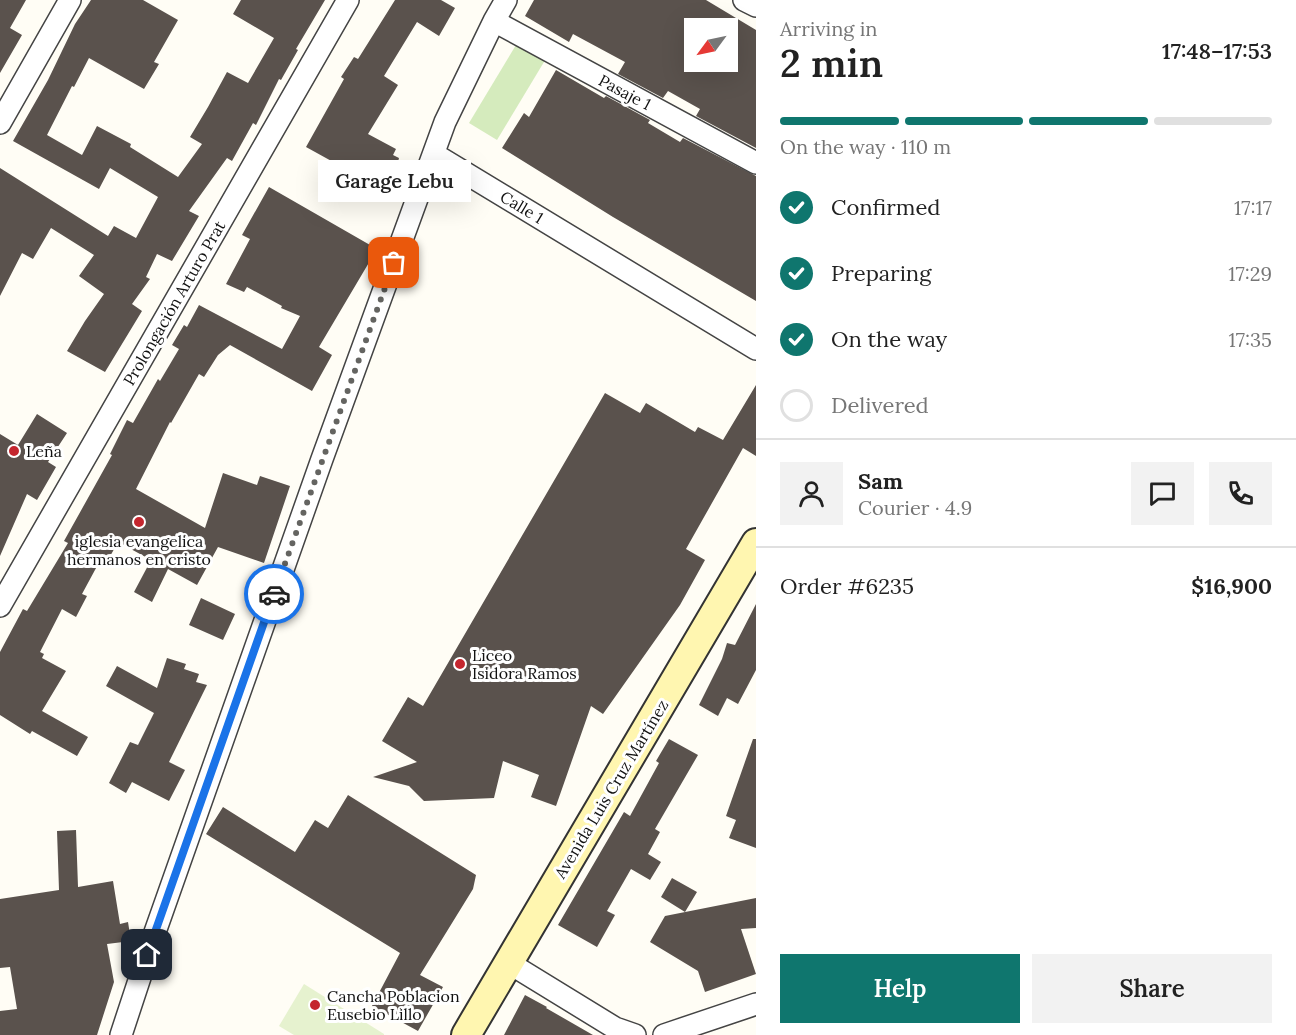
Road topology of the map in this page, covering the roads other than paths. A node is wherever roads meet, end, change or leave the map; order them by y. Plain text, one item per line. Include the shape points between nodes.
1 (70, 0) edge
2 (348, 0) edge
3 (506, 0) edge
4 (744, 0) edge
5 (756, 6) edge
6 (494, 21) junction
7 (0, 123) edge
8 (434, 154) junction
9 (756, 163) edge
10 (756, 349) edge
11 (756, 543) edge
12 (745, 581) edge
13 (0, 606) edge
14 (509, 963) junction
15 (756, 1004) edge
16 (121, 1035) edge
17 (466, 1035) edge
18 (635, 1035) edge
19 (664, 1035) edge

1 - 7 street
2 - 13 street, Prolongación Arturo Prat
3 - 6 street
4 - 5 street
6 - 8 street via 445,122
6 - 9 street, Pasaje 1
8 - 10 street, Calle 1
8 - 16 street via 318,470
11 - 12 street, Avenida Luis Cruz Martínez
12 - 14 street, Avenida Luis Cruz Martínez
14 - 17 street, Avenida Luis Cruz Martínez
14 - 18 street via 615,1028
15 - 19 street

